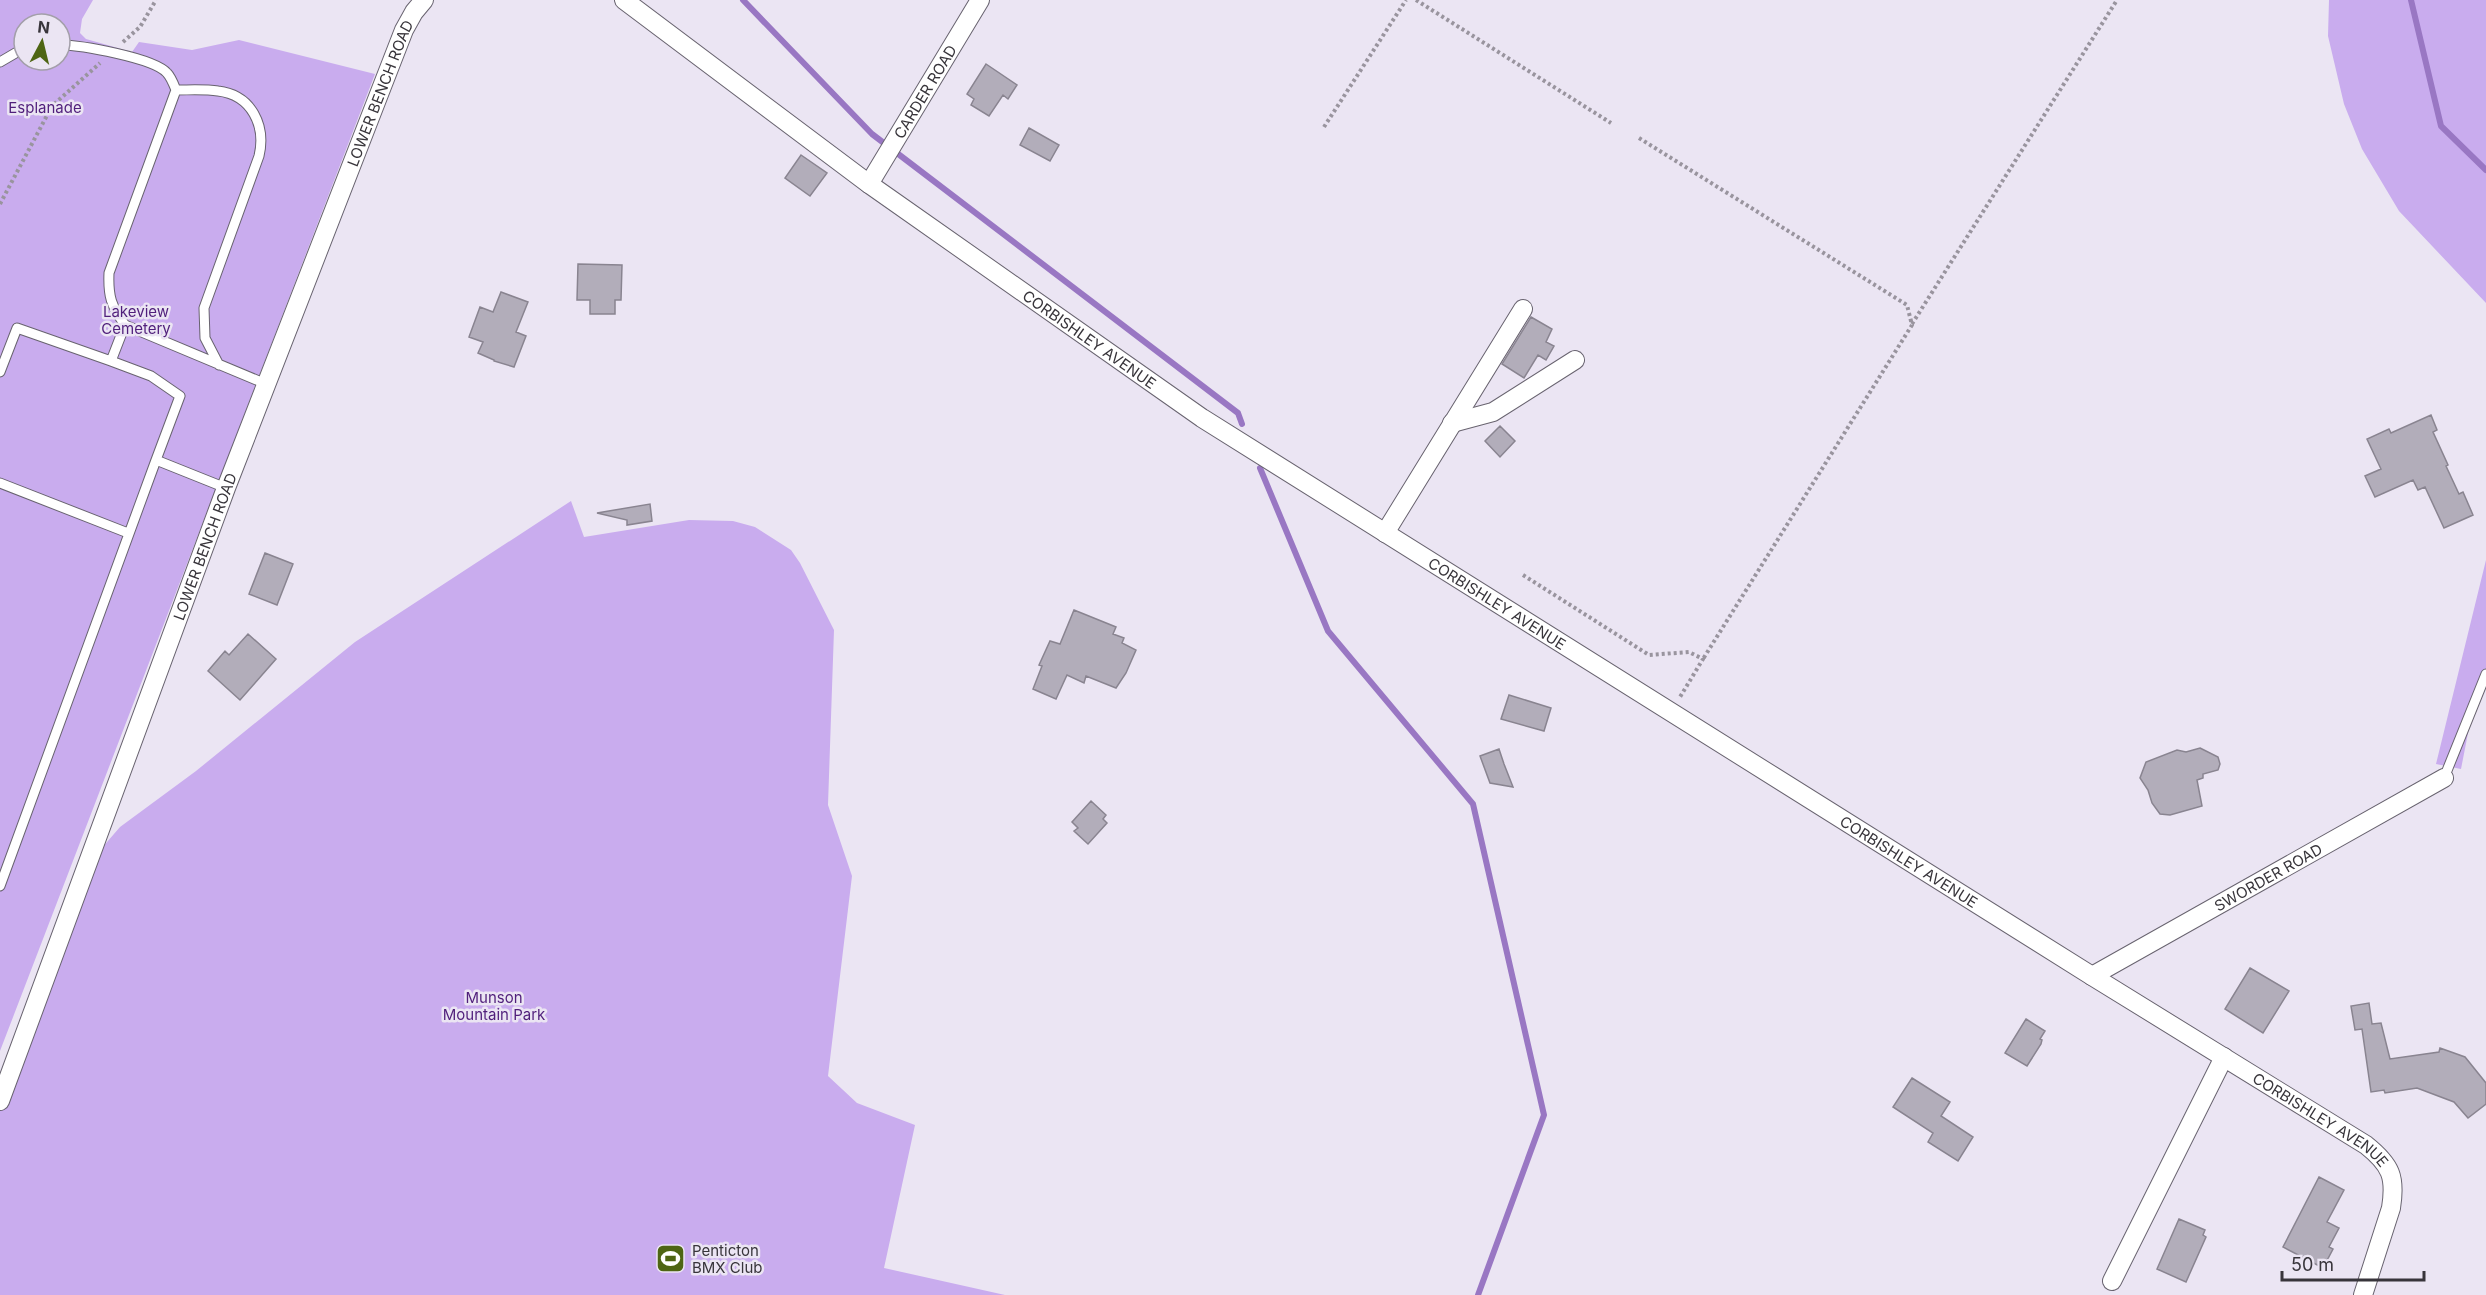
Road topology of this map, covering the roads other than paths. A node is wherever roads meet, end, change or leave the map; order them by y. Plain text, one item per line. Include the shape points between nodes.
1 (424, 0) edge
2 (624, 0) edge
3 (980, 0) edge
4 (72, 45) edge
5 (176, 90) junction
6 (869, 184) junction
7 (1523, 309) dead end
8 (124, 325) junction
9 (1575, 360) dead end
10 (111, 361) junction
11 (219, 365) junction
12 (0, 372) edge
13 (266, 384) junction
14 (1452, 423) junction
15 (156, 460) junction
16 (0, 483) edge
17 (226, 489) junction
18 (128, 533) junction
19 (1385, 533) junction
20 (2486, 674) edge
21 (2444, 778) joint
22 (4, 862) edge
23 (0, 885) edge
24 (2092, 976) junction
25 (2224, 1057) junction
26 (0, 1101) edge
27 (2112, 1281) dead end
28 (2363, 1295) edge

1 - 13 street, LOWER BENCH ROAD via 404,30
2 - 6 street, CORBISHLEY AVENUE
3 - 6 street, CARDER ROAD
4 - 5 lane via 151,63 167,73
5 - 8 lane via 109,273 113,309
5 - 11 lane via 218,90 234,95 260,122 262,134 259,156 204,308 205,338
6 - 19 street, CORBISHLEY AVENUE via 1202,418
7 - 14 street
8 - 10 lane
8 - 11 lane
9 - 14 street via 1493,412
10 - 12 lane via 17,328
10 - 15 lane via 152,376 180,396
11 - 13 lane
13 - 17 street, LOWER BENCH ROAD
14 - 19 street
15 - 17 lane
15 - 18 lane
16 - 18 lane
17 - 26 street, LOWER BENCH ROAD
18 - 22 lane
19 - 24 street, CORBISHLEY AVENUE
20 - 21 lane
21 - 24 street, SWORDER ROAD
22 - 23 lane
24 - 25 street, CORBISHLEY AVENUE
25 - 27 street
25 - 28 street, CORBISHLEY AVENUE via 2366,1144 2391,1172 2391,1208

